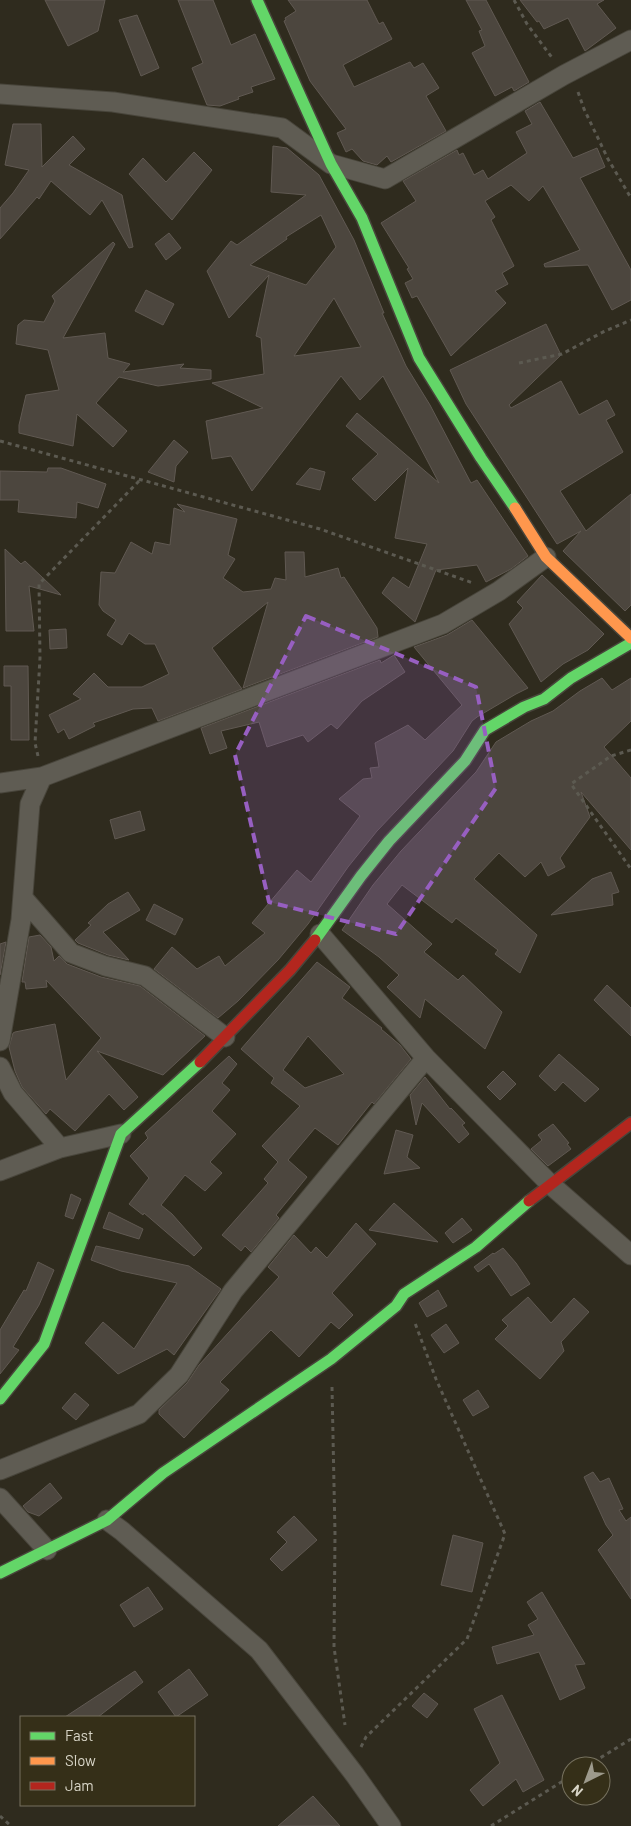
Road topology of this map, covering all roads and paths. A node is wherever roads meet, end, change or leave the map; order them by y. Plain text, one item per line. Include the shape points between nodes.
1 (258, 0) edge
2 (514, 0) edge
3 (631, 40) edge
4 (564, 75) junction
5 (0, 94) edge
6 (331, 164) junction
7 (631, 198) edge
8 (631, 320) edge
9 (520, 363) dead end
10 (0, 441) edge
11 (140, 480) junction
12 (546, 557) junction
13 (499, 591) junction
14 (631, 638) edge
15 (631, 643) edge
16 (631, 750) edge
17 (42, 776) junction
18 (0, 783) edge
19 (631, 869) edge
20 (23, 898) junction
21 (320, 934) junction
22 (226, 1038) junction
23 (0, 1041) edge
24 (426, 1058) junction
25 (0, 1067) edge
26 (631, 1123) edge
27 (121, 1134) junction
28 (60, 1148) junction
29 (0, 1171) edge
30 (550, 1184) junction
31 (631, 1256) edge
32 (404, 1294) junction
33 (331, 1359) junction
34 (0, 1399) edge
35 (0, 1470) edge
36 (0, 1498) edge
37 (107, 1520) junction
38 (47, 1550) junction
39 (0, 1573) edge
40 (345, 1731) dead end
41 (631, 1739) edge
42 (603, 1756) edge
43 (350, 1768) junction
44 (561, 1782) edge
45 (0, 1816) edge
46 (11, 1826) edge
47 (391, 1826) edge
48 (491, 1826) edge

1 - 6 street
2 - 4 path
3 - 4 street
4 - 6 street via 385,179
4 - 7 path via 578,93 608,159
5 - 6 street via 113,102 282,128
6 - 12 street via 362,218 418,358
8 - 9 path via 562,354
10 - 11 path
11 - 13 path via 320,529
11 - 17 path via 39,584 40,658 35,744
12 - 13 street
12 - 14 street
13 - 17 street via 443,624
15 - 21 street via 571,678 544,699 485,730 465,762 389,841
16 - 19 path via 612,756 571,784
17 - 18 street
17 - 20 street via 30,804
20 - 22 street via 71,953 145,976
20 - 23 street
21 - 22 street
21 - 24 street
22 - 27 street
24 - 30 street
24 - 35 street via 233,1291 179,1374 139,1414
25 - 28 street via 12,1093
26 - 30 street
27 - 28 street
27 - 34 street via 44,1344
28 - 29 street
30 - 31 street
30 - 32 street via 476,1247
32 - 33 street via 396,1306
32 - 43 path via 436,1379 505,1534 467,1640 366,1737
33 - 37 street via 163,1473
33 - 40 path via 334,1647
36 - 38 street
37 - 38 street
37 - 43 street via 259,1650
38 - 39 street
41 - 42 path
43 - 47 street
44 - 48 path
45 - 46 path

